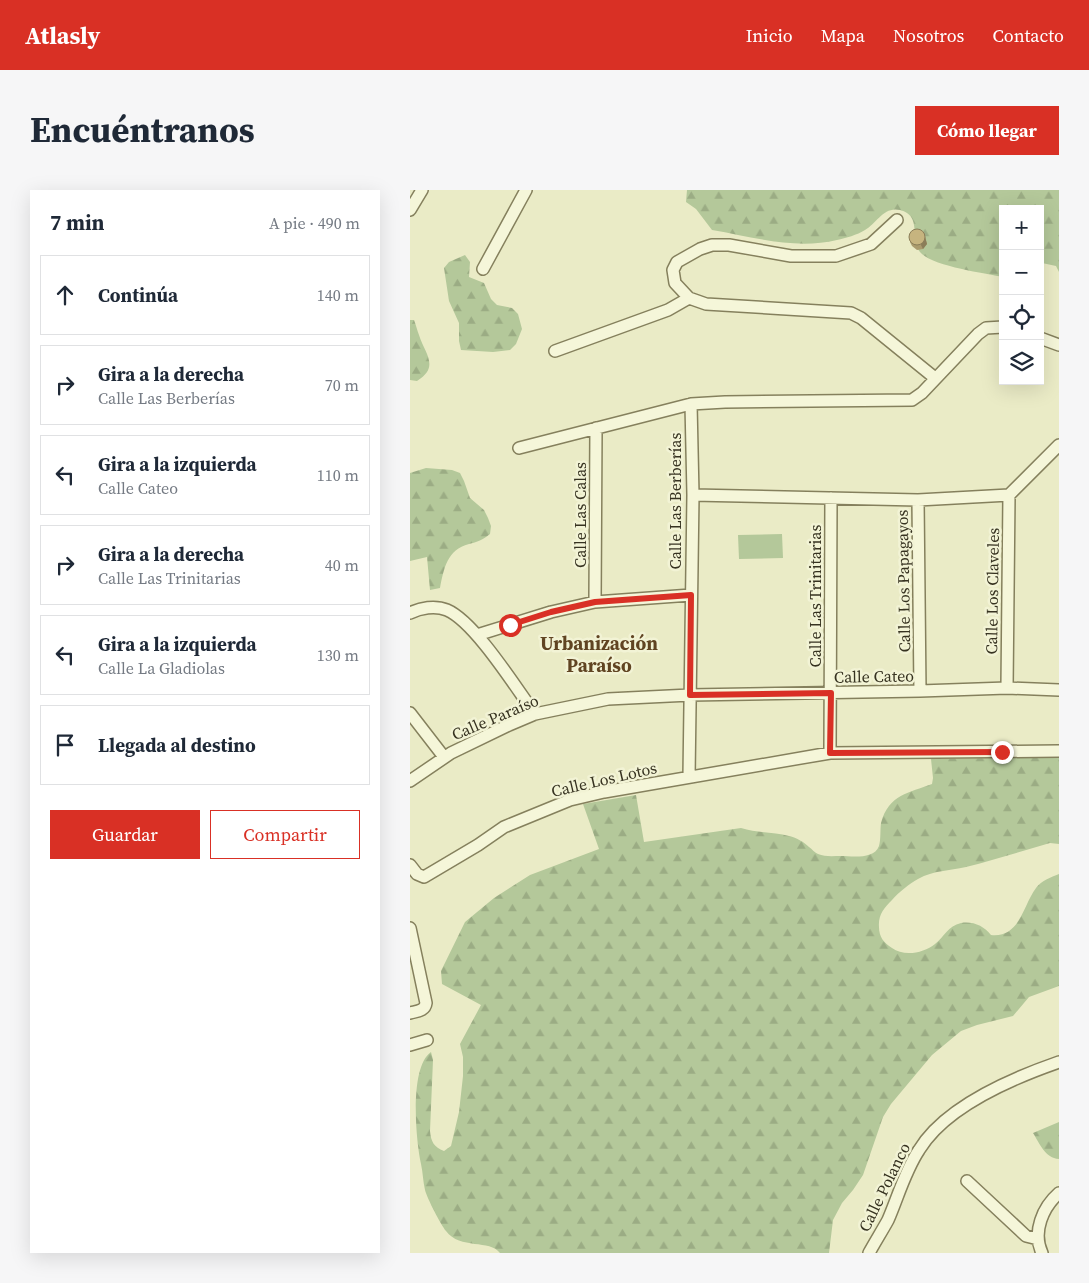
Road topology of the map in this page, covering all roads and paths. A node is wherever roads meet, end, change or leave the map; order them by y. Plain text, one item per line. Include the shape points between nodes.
1 (422, 190) edge
2 (526, 190) edge
3 (410, 210) edge
4 (897, 220) dead end
5 (483, 269) dead end
6 (689, 298) junction
7 (999, 327) edge
8 (1044, 339) edge
9 (1059, 345) edge
10 (555, 351) dead end
11 (935, 378) junction
12 (691, 404) junction
13 (596, 428) junction
14 (1059, 445) edge
15 (519, 448) dead end
16 (693, 495) junction
17 (1009, 495) junction
18 (831, 498) junction
19 (918, 500) junction
20 (691, 595) junction
21 (595, 602) junction
22 (410, 614) edge
23 (476, 635) junction
24 (1007, 688) junction
25 (1059, 690) edge
26 (920, 691) junction
27 (831, 693) junction
28 (690, 695) junction
29 (410, 713) edge
30 (535, 714) junction
31 (1059, 751) edge
32 (830, 753) junction
33 (444, 757) junction
34 (689, 777) junction
35 (410, 780) edge
36 (410, 865) edge
37 (410, 928) edge
38 (410, 1013) edge
39 (427, 1040) dead end
40 (410, 1045) edge
41 (1059, 1062) edge
42 (968, 1181) dead end
43 (1059, 1193) edge
44 (1038, 1239) junction
45 (869, 1253) edge
46 (1042, 1253) edge

1 - 3 street
2 - 5 street
4 - 6 street via 871,244 836,256 791,256 729,245 700,249 677,262 673,270 675,282
6 - 10 street via 661,313
6 - 11 street via 706,304 851,313
7 - 11 street via 986,328 978,334
8 - 9 street
11 - 12 street via 912,400
12 - 13 street
12 - 16 street, Calle Las Berberías
13 - 15 street
13 - 21 street, Calle Las Calas
14 - 17 street
16 - 18 street
16 - 20 street, Calle Las Berberías
17 - 19 street
17 - 24 street, Calle Los Claveles
18 - 19 street
18 - 27 street, Calle Las Trinitarias
19 - 26 street, Calle Los Papagayos
20 - 21 street
20 - 28 street, Calle Las Berberías
21 - 23 street
22 - 23 street via 420,608 444,609
23 - 30 street
24 - 25 street, Calle Cateo
24 - 26 street, Calle Cateo
26 - 27 street, Calle Cateo
27 - 28 street, Calle Cateo
27 - 32 street, Calle Las Trinitarias
28 - 30 street, Calle Paraíso via 608,699
28 - 34 street, Calle Las Berberías
29 - 33 street
30 - 33 street, Calle Paraíso
31 - 32 street, Calle Los Lotos
32 - 34 street, Calle Los Lotos
33 - 35 street, Calle Paraíso
34 - 36 street, Calle Los Lotos via 570,800 504,827 424,876 417,874
37 - 38 street via 426,1007
39 - 40 street
41 - 45 street, Calle Polanco via 986,1094 951,1116 927,1138 913,1160 887,1221
42 - 44 street via 1026,1236
43 - 44 street via 1040,1220
44 - 46 street

